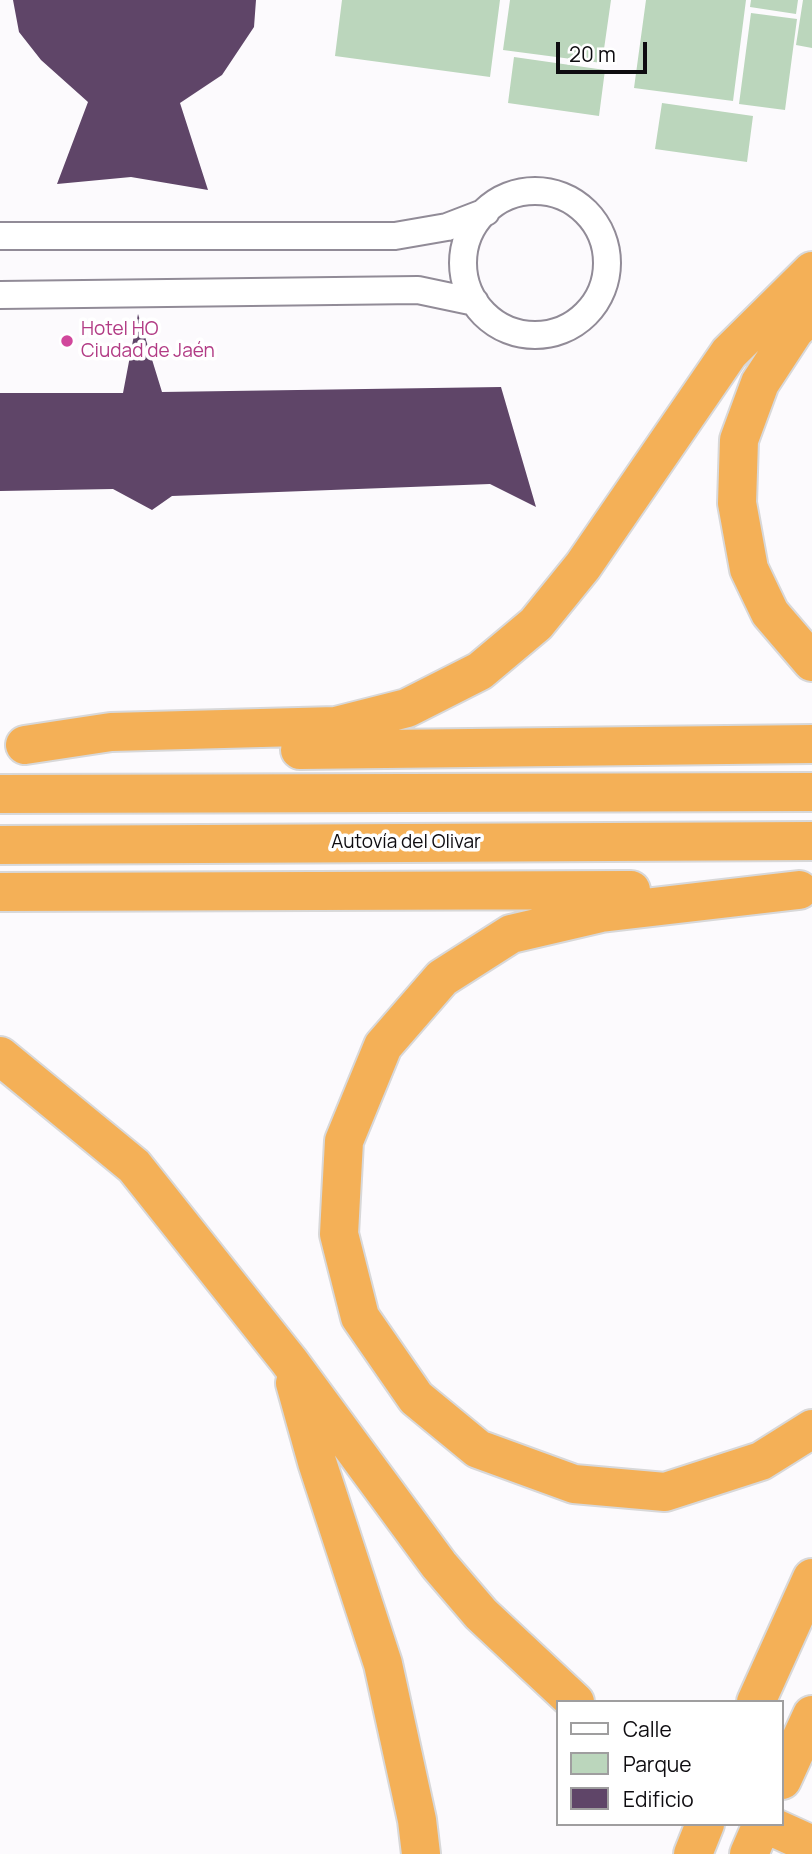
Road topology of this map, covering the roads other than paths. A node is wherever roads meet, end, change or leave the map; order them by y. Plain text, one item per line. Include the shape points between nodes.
1 (486, 212) junction
2 (0, 236) edge
3 (812, 271) edge
4 (0, 295) edge
5 (475, 302) junction
6 (812, 312) edge
7 (812, 662) edge
8 (812, 744) edge
9 (13, 745) edge
10 (812, 792) edge
11 (0, 794) edge
12 (812, 841) edge
13 (0, 845) edge
14 (806, 890) edge
15 (0, 892) edge
16 (0, 1056) edge
17 (289, 1361) junction
18 (812, 1429) edge
19 (812, 1578) edge
20 (573, 1700) edge
21 (757, 1700) edge
22 (812, 1715) edge
23 (784, 1776) edge
24 (704, 1826) edge
25 (763, 1826) edge
26 (769, 1826) edge
27 (812, 1845) edge
28 (421, 1854) edge
29 (693, 1854) edge
30 (749, 1854) edge

1 - 2 street via 447,227 395,236
1 - 5 street via 471,232 464,255 466,279
1 - 5 street via 508,197 527,192 566,199 583,210 598,229 606,251 606,275 586,315 567,328 545,334 510,330 490,319
3 - 9 highway via 729,353 583,566 537,624 480,671 407,708 336,726 111,732
4 - 5 street via 418,290
6 - 7 highway via 760,383 739,440 737,503 749,569 771,613
8 - 9 highway via 250,751
10 - 11 highway
12 - 13 highway, Autovía del Olivar
14 - 15 highway
14 - 18 highway via 601,913 511,934 442,978 383,1046 344,1141 339,1234 360,1317 416,1398 478,1449 574,1484 665,1492 761,1461
16 - 17 highway via 134,1166
17 - 20 highway via 439,1565 481,1614
17 - 28 highway via 383,1664
19 - 21 highway
22 - 23 highway
24 - 29 highway
25 - 30 highway
26 - 27 highway

